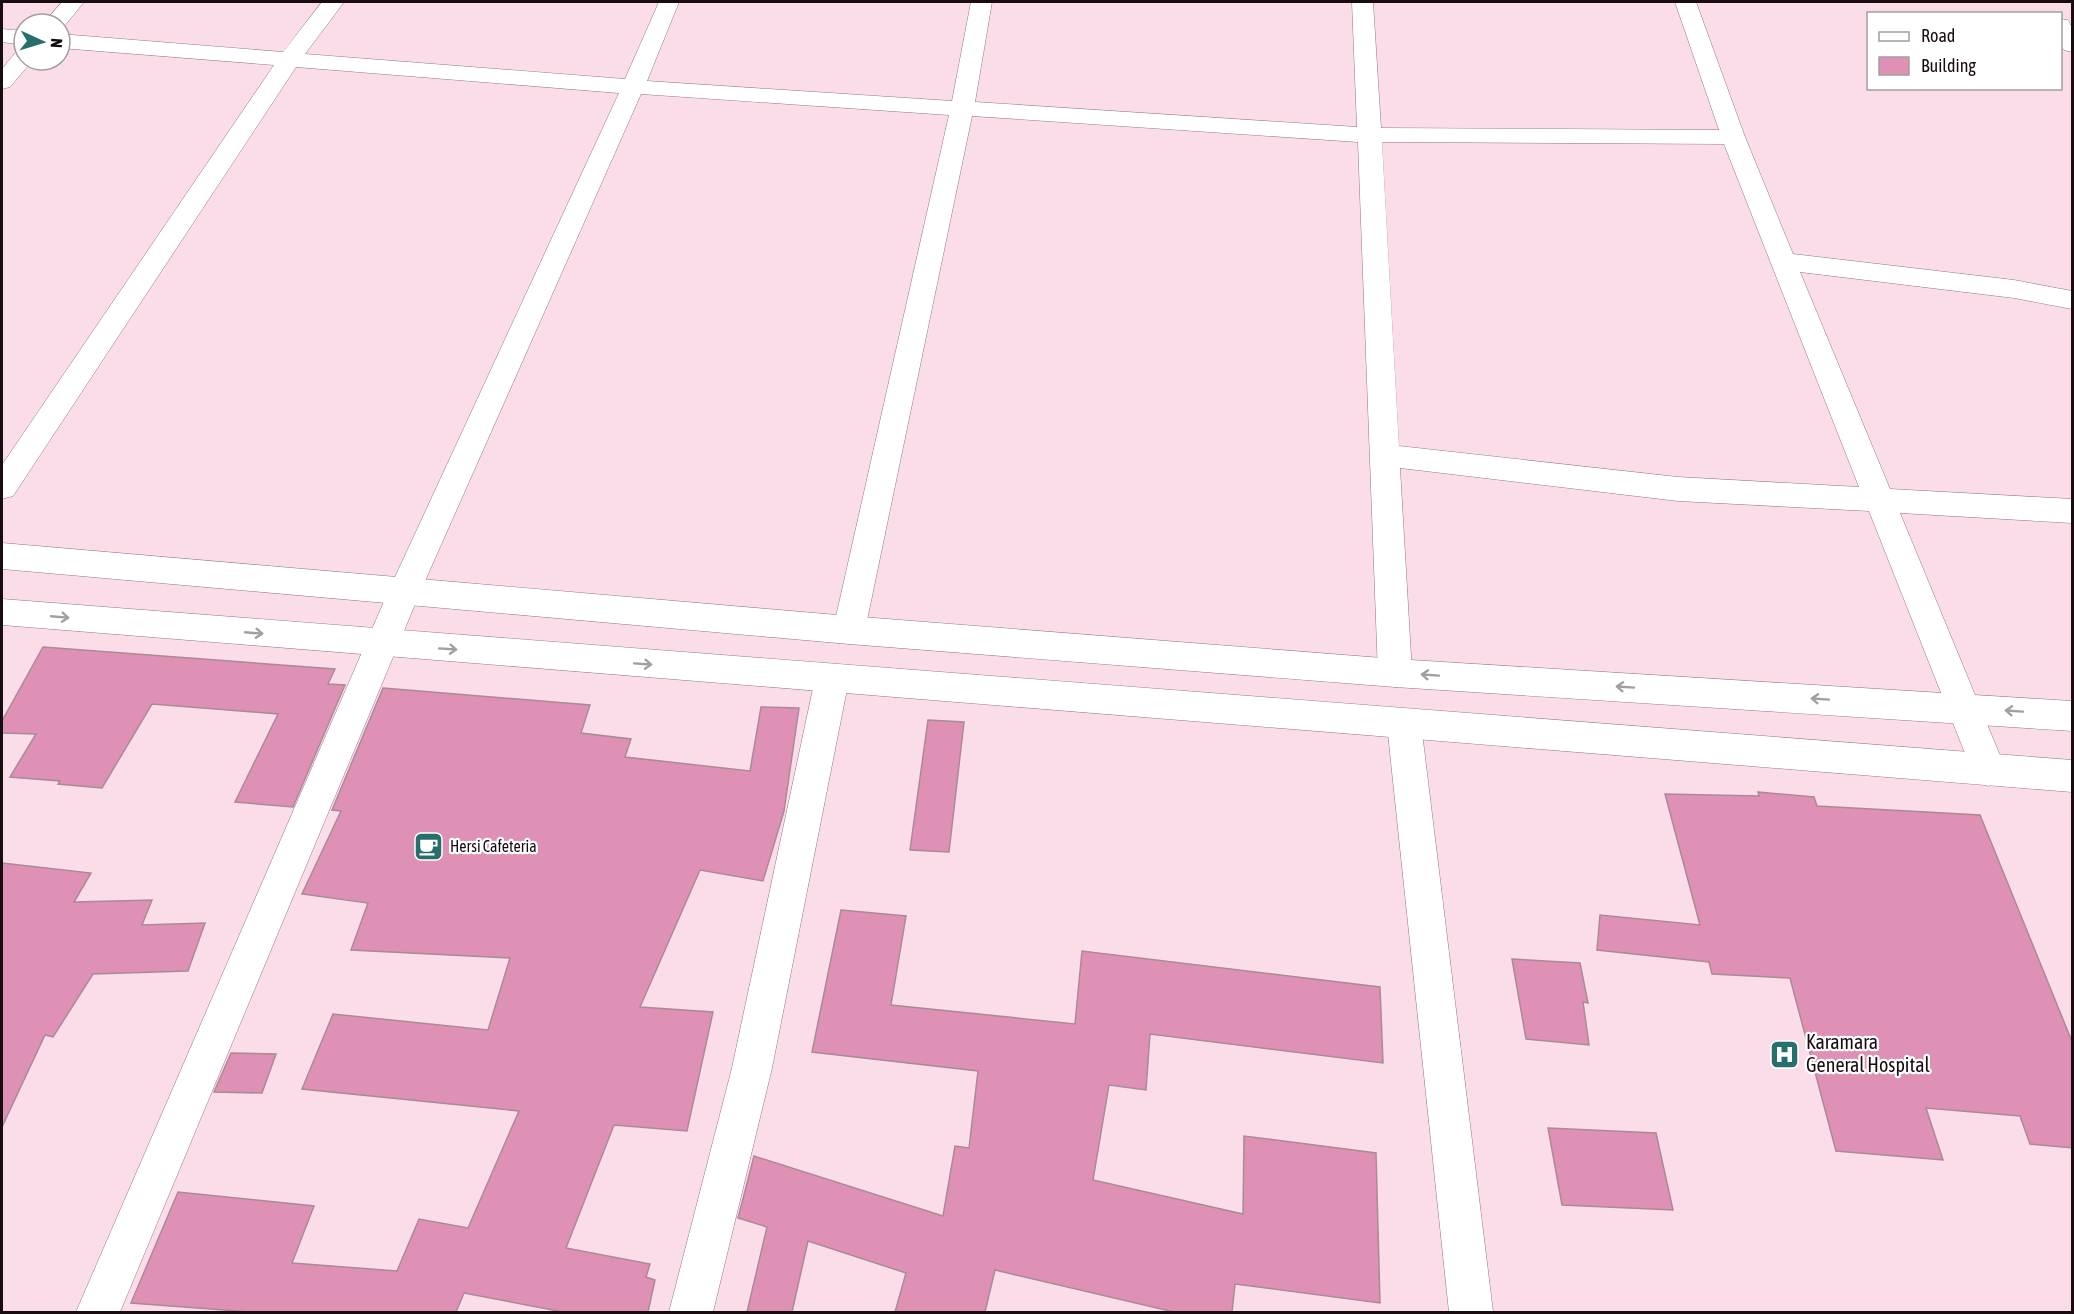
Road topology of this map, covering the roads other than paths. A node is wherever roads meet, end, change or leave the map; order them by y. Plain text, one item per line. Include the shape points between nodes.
1 (333, 2) edge
2 (669, 2) edge
3 (982, 2) edge
4 (1363, 2) edge
5 (1686, 2) edge
6 (2062, 28) edge
7 (72, 41) edge
8 (2073, 45) edge
9 (289, 60) junction
10 (12, 71) edge
11 (2, 82) edge
12 (633, 87) junction
13 (962, 108) junction
14 (1368, 135) junction
15 (1733, 137) junction
16 (1783, 261) junction
17 (2073, 300) edge
18 (1384, 456) junction
19 (2, 488) edge
20 (1879, 501) junction
21 (2073, 511) edge
22 (2, 556) edge
23 (405, 590) junction
24 (2, 612) edge
25 (849, 630) junction
26 (382, 644) junction
27 (1395, 673) junction
28 (832, 679) junction
29 (1963, 708) junction
30 (2073, 716) edge
31 (1404, 724) junction
32 (1988, 770) junction
33 (2073, 776) edge
34 (98, 1312) edge
35 (691, 1312) edge
36 (1471, 1312) edge

1 - 9 street
2 - 12 street
3 - 13 street
4 - 14 street
5 - 15 street
6 - 8 street
7 - 9 street
9 - 12 street
9 - 19 street
10 - 11 street
12 - 13 street
12 - 23 street
13 - 14 street
13 - 25 street
14 - 15 street
14 - 18 street
15 - 16 street
16 - 17 street via 2003,287
16 - 20 street
18 - 20 street via 1678,489
18 - 27 street
20 - 21 street
20 - 29 street
22 - 23 street
23 - 25 street
23 - 26 street
24 -> 26 street
25 - 27 street
26 -> 28 street
26 - 34 street
29 -> 27 street
28 - 31 street
28 - 35 street via 752,1068
30 -> 29 street
29 - 32 street
31 - 32 street
31 - 36 street
32 - 33 street

